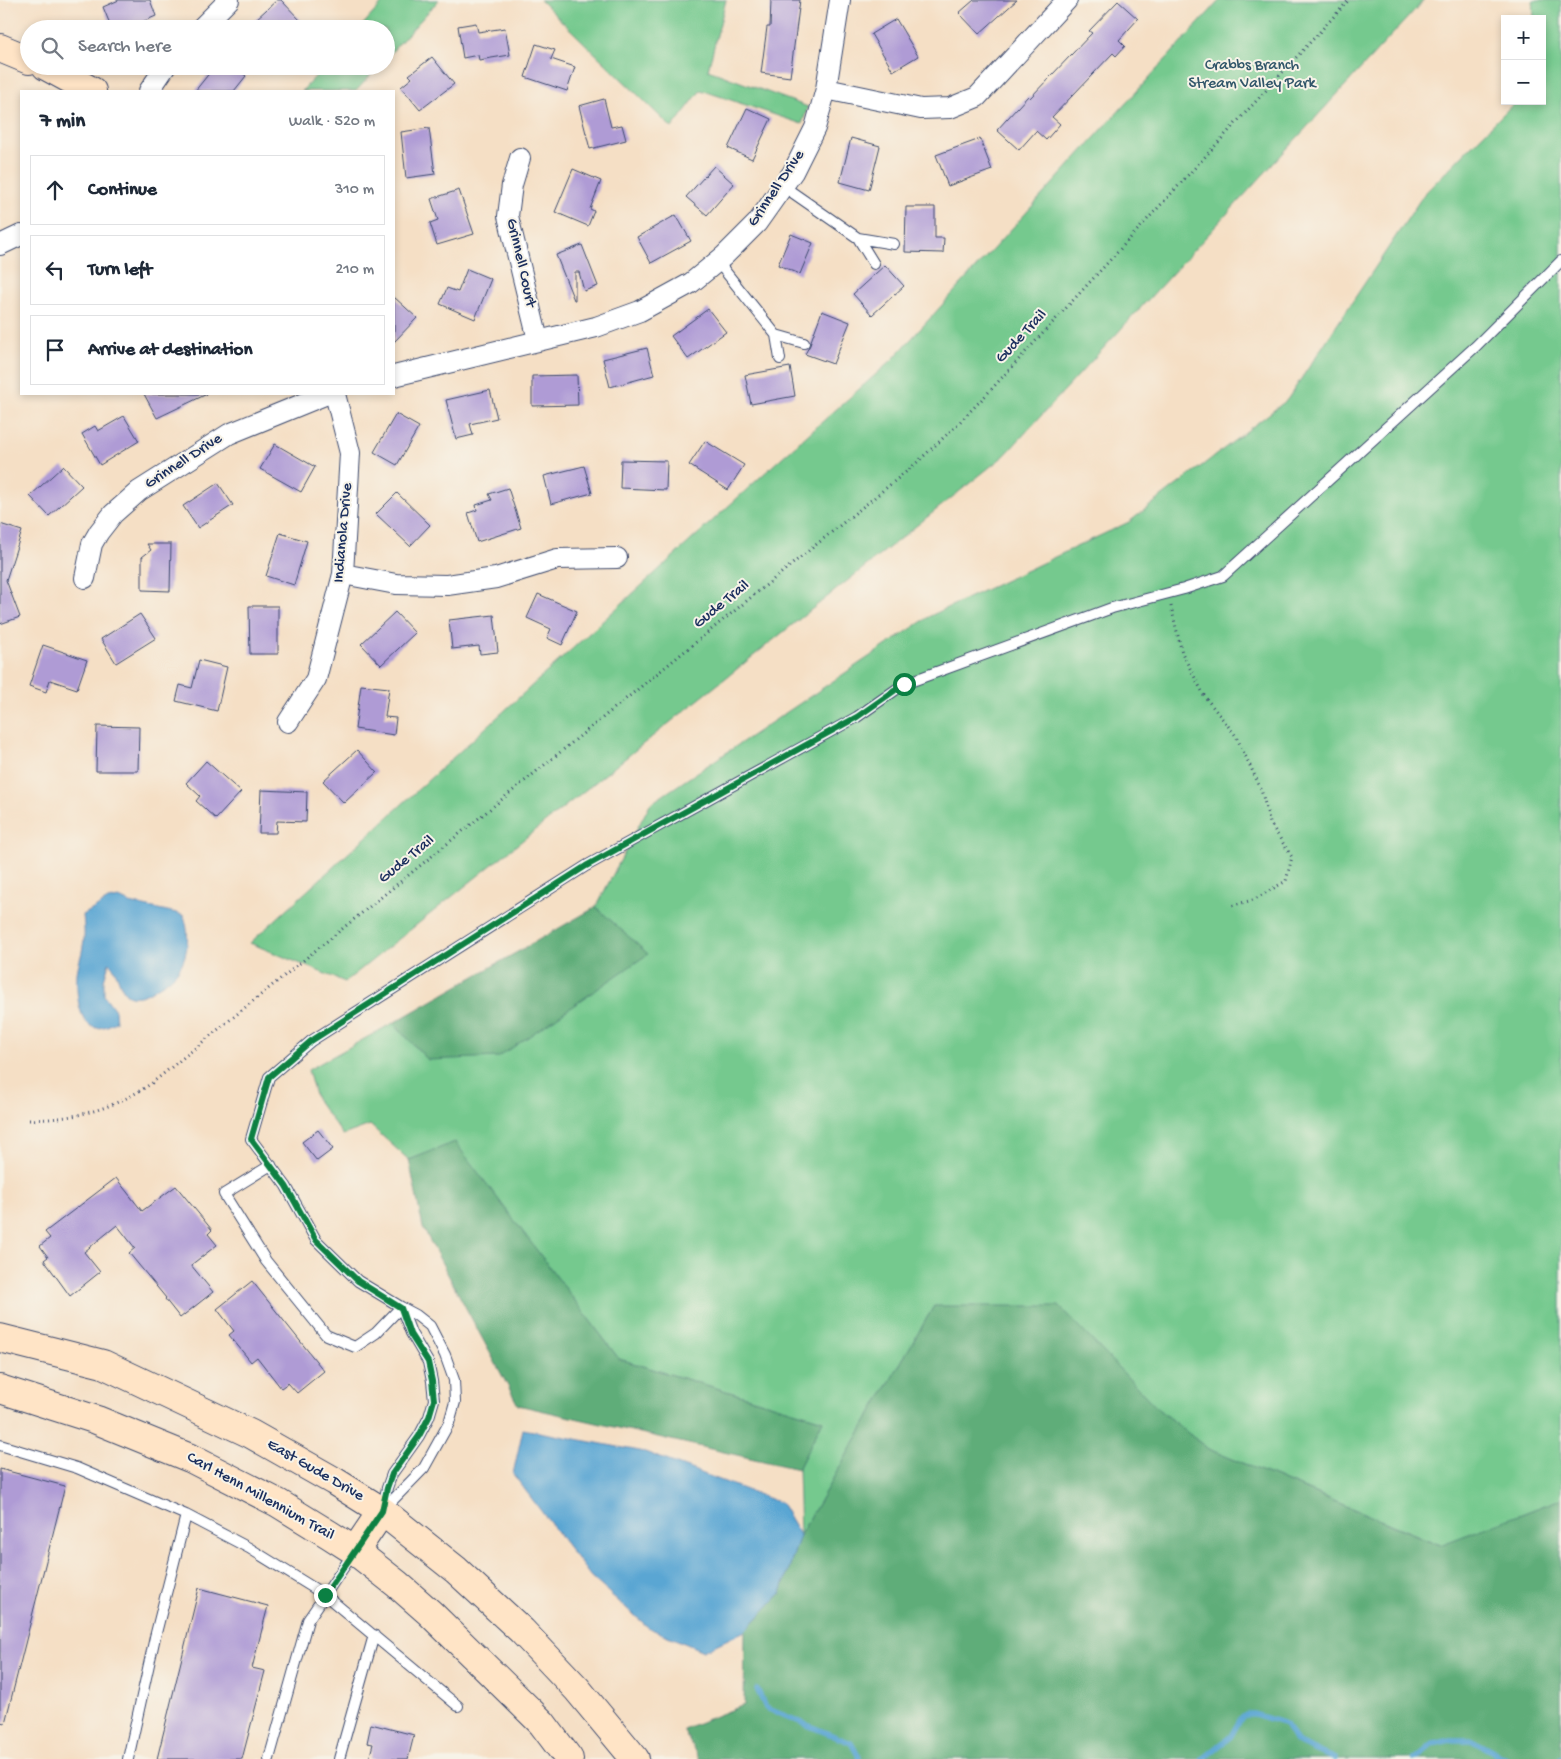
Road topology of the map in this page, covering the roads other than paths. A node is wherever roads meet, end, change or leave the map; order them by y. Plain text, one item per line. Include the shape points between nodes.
1 (229, 0) edge
2 (840, 0) edge
3 (1067, 0) edge
4 (209, 20) edge
5 (0, 48) edge
6 (20, 56) edge
7 (63, 75) edge
8 (160, 75) edge
9 (826, 89) junction
10 (90, 90) edge
11 (150, 90) edge
12 (520, 158) dead end
13 (783, 186) junction
14 (20, 235) edge
15 (858, 238) junction
16 (894, 244) dead end
17 (0, 245) edge
18 (1561, 260) edge
19 (717, 261) junction
20 (874, 264) dead end
21 (776, 335) junction
22 (538, 340) junction
23 (804, 343) dead end
24 (780, 359) dead end
25 (395, 376) edge
26 (325, 395) edge
27 (335, 395) edge
28 (617, 558) dead end
29 (343, 574) junction
30 (85, 578) dead end
31 (288, 722) dead end
32 (271, 1165) junction
33 (401, 1308) junction
34 (0, 1338) edge
35 (0, 1389) edge
36 (0, 1445) edge
37 (382, 1511) junction
38 (186, 1514) junction
39 (355, 1551) junction
40 (325, 1595) junction
41 (374, 1635) junction
42 (458, 1706) dead end
43 (128, 1759) edge
44 (269, 1759) edge
45 (339, 1759) edge
46 (569, 1759) edge
47 (636, 1759) edge

1 - 4 street
2 - 9 street, Grinnell Drive
3 - 9 street via 977,97 950,108 921,109
5 - 6 main road
7 - 10 main road
8 - 11 street
9 - 13 street, Grinnell Drive via 815,128
12 - 22 street, Grinnell Court via 512,184 508,216
13 - 15 lane
13 - 19 street, Grinnell Drive via 757,223
14 - 17 street
15 - 16 lane
15 - 20 lane
18 - 32 lane via 1476,346 1223,576 1103,611 904,684 857,717 586,866 311,1041 269,1077 251,1139
19 - 21 lane
19 - 22 street, Grinnell Drive via 691,283 640,311 596,327
21 - 23 lane
21 - 24 lane
22 - 25 street, Grinnell Drive
26 - 30 street, Grinnell Drive via 229,434 140,491 113,514 99,532 92,544
27 - 29 street, Indianola Drive via 350,453
28 - 29 street via 557,559 496,578 447,585 396,584
29 - 31 street, Indianola Drive via 316,679
32 - 33 lane via 316,1240 358,1281
32 - 33 lane via 224,1194 266,1261 326,1335 355,1347 376,1333
33 - 37 lane via 410,1334 428,1362 434,1400 419,1436 392,1474
33 - 37 lane via 430,1326 454,1380 455,1402 448,1423 424,1468
34 - 37 main road, East Gude Drive via 103,1364 251,1434
35 - 39 main road via 97,1420 190,1458 278,1503
36 - 38 lane via 77,1468
37 - 39 main road
37 - 47 main road, East Gude Drive via 456,1570 522,1632 577,1689
38 - 40 lane
38 - 43 lane
39 - 40 lane
39 - 46 main road via 397,1584 468,1650 542,1723
40 - 41 lane
40 - 44 lane via 308,1620
41 - 42 lane
41 - 45 lane

